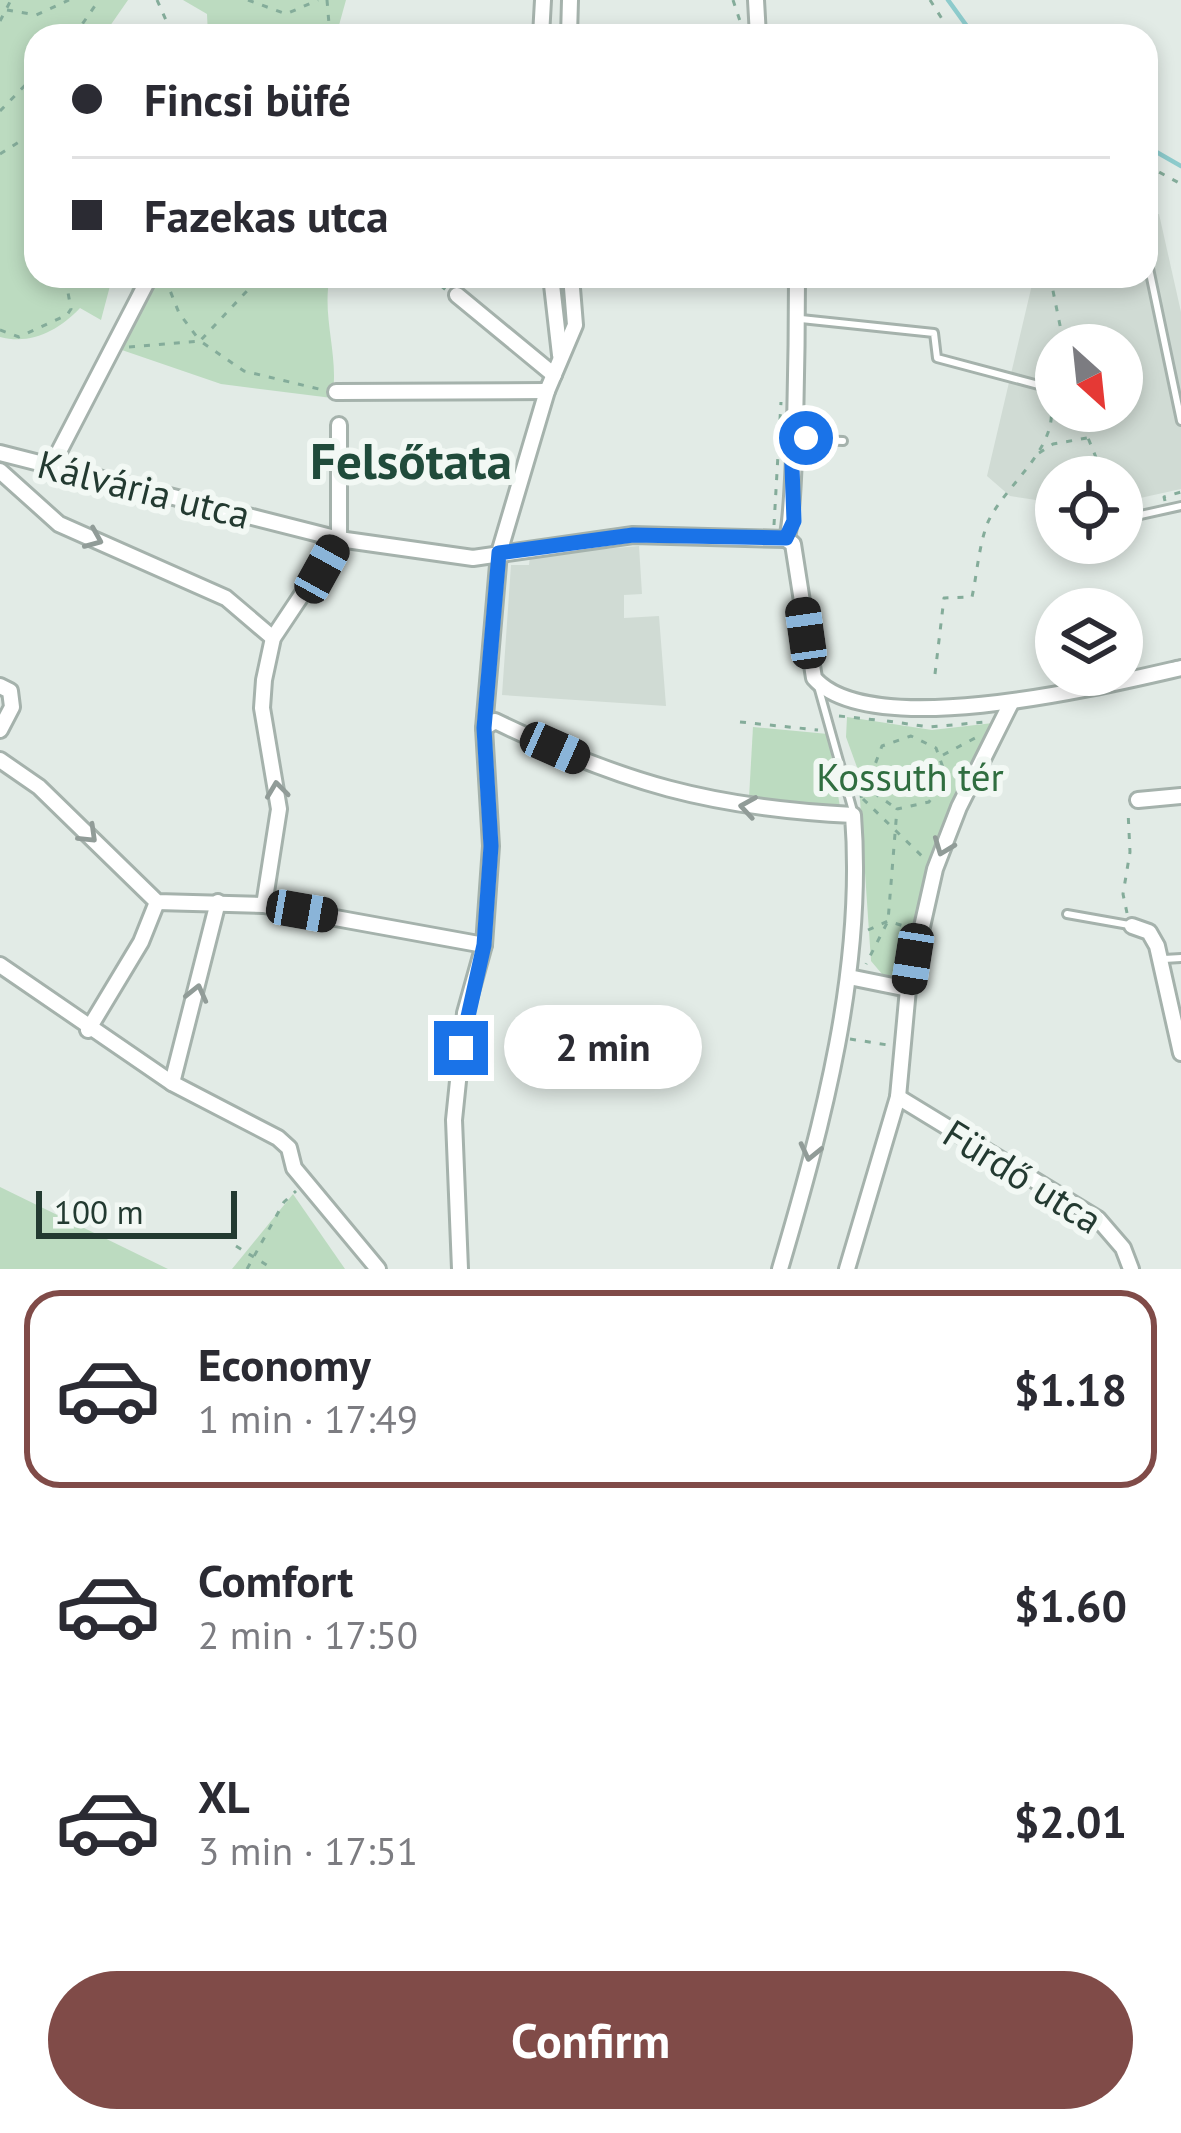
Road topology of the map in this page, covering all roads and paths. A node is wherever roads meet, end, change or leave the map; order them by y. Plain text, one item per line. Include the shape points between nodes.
1 (11, 0) edge
2 (69, 0) edge
3 (248, 0) edge
4 (263, 0) edge
5 (318, 0) edge
6 (7, 10) junction
7 (277, 12) junction
8 (0, 21) edge
9 (24, 86) edge
10 (0, 111) edge
11 (67, 288) edge
12 (144, 288) edge
13 (169, 288) edge
14 (250, 288) edge
15 (447, 288) edge
16 (552, 288) edge
17 (572, 288) edge
18 (797, 288) edge
19 (1052, 288) edge
20 (1153, 288) edge
21 (457, 295) joint
22 (797, 319) junction
23 (1060, 324) edge
24 (0, 330) edge
25 (200, 340) junction
26 (110, 351) junction
27 (560, 356) junction
28 (554, 375) junction
29 (1035, 384) edge
30 (336, 392) joint
31 (547, 392) junction
32 (1181, 422) edge
33 (339, 425) dead end
34 (1046, 432) edge
35 (1085, 432) edge
36 (1087, 438) junction
37 (819, 440) dead end
38 (843, 441) dead end
39 (0, 453) edge
40 (1038, 454) junction
41 (1095, 456) edge
42 (52, 465) junction
43 (0, 471) edge
44 (776, 479) dead end
45 (1181, 492) edge
46 (1164, 497) dead end
47 (1181, 506) edge
48 (1143, 514) edge
49 (339, 539) junction
50 (780, 540) junction
51 (499, 553) junction
52 (273, 638) junction
53 (1181, 668) edge
54 (935, 674) dead end
55 (817, 682) junction
56 (0, 686) edge
57 (1011, 704) junction
58 (740, 722) dead end
59 (484, 728) junction
60 (992, 728) dead end
61 (0, 730) edge
62 (832, 730) junction
63 (941, 756) junction
64 (0, 760) edge
65 (859, 775) dead end
66 (871, 775) junction
67 (850, 790) junction
68 (1181, 796) edge
69 (1138, 800) joint
70 (898, 809) junction
71 (853, 815) junction
72 (894, 829) junction
73 (935, 869) junction
74 (157, 902) junction
75 (218, 902) junction
76 (264, 905) junction
77 (1067, 914) dead end
78 (888, 921) junction
79 (1132, 926) junction
80 (917, 930) junction
81 (855, 932) junction
82 (484, 945) junction
83 (1181, 958) edge
84 (1160, 959) junction
85 (866, 964) dead end
86 (0, 965) edge
87 (849, 977) junction
88 (908, 989) junction
89 (88, 1030) junction
90 (837, 1038) junction
91 (903, 1048) junction
92 (1181, 1053) edge
93 (172, 1083) junction
94 (898, 1097) junction
95 (302, 1186) dead end
96 (236, 1246) dead end
97 (254, 1258) junction
98 (247, 1269) edge
99 (273, 1269) edge
100 (378, 1269) edge
101 (460, 1269) edge
102 (780, 1269) edge
103 (847, 1269) edge
104 (1131, 1269) edge

1 - 6 path
2 - 6 path via 36,15
3 - 7 path
4 - 7 path
5 - 7 path via 295,13
6 - 8 path
9 - 10 path
11 - 24 path via 67,315 20,338
12 - 26 street
13 - 25 path
14 - 25 path
15 - 21 path
16 - 27 street
17 - 27 street via 575,325
18 - 22 street
19 - 23 path
20 - 32 lane
21 - 28 street
22 - 29 lane via 934,333 937,358
22 - 50 street via 794,521
25 - 26 path
25 - 30 path via 244,370
26 - 42 street
27 - 28 street
28 - 31 street
30 - 31 street
31 - 51 street
33 - 49 street
34 - 40 path
35 - 36 path
36 - 40 path
36 - 41 path
37 - 38 lane
39 - 42 street, Kálvária utca
40 - 54 path via 987,525 973,597 944,598
42 - 49 street, Kálvária utca
43 -> 52 street via 59,524 226,598
44 - 50 path
45 - 46 path
47 - 48 lane
49 - 51 street, Kálvária utca via 473,558
49 - 52 street
50 - 51 street, Kálvária utca via 633,535
50 - 55 street via 793,544
51 - 59 street
76 -> 52 street via 279,809 262,708
53 - 57 street
55 - 57 street via 846,696 900,704
55 - 62 lane
56 - 61 street via 13,707
57 -> 73 street
58 - 62 path
71 -> 59 street via 779,812 644,786 495,722
59 - 82 street via 491,846
60 - 63 path
62 - 67 lane
63 - 66 path via 921,738 901,737 882,746
63 - 70 path via 946,776 937,796
64 -> 74 street via 39,787
65 - 66 path
66 - 70 path via 877,795
67 - 71 lane
67 - 72 path
68 - 69 street
69 - 79 path via 1126,812 1123,894
70 - 72 path
71 - 81 street
72 - 73 path
72 - 78 path
73 - 80 street
74 - 75 street
74 - 89 street
75 - 76 street
93 -> 75 street
76 - 82 street
77 - 79 lane
78 - 80 path
78 - 81 path
78 - 85 path
79 - 84 street via 1149,932
80 - 88 street
81 - 87 street
82 - 101 street via 465,1013 454,1120
83 - 84 lane
84 - 92 street
86 - 89 street
87 - 88 street
87 - 90 street
88 - 91 street
89 - 93 street
90 - 91 path
90 -> 102 street
91 - 94 street
93 - 100 street via 289,1148 294,1168
94 - 103 street
94 - 104 street, Fürdő utca via 1098,1220
95 - 97 path via 284,1202
96 - 97 path
97 - 98 path
97 - 99 path

